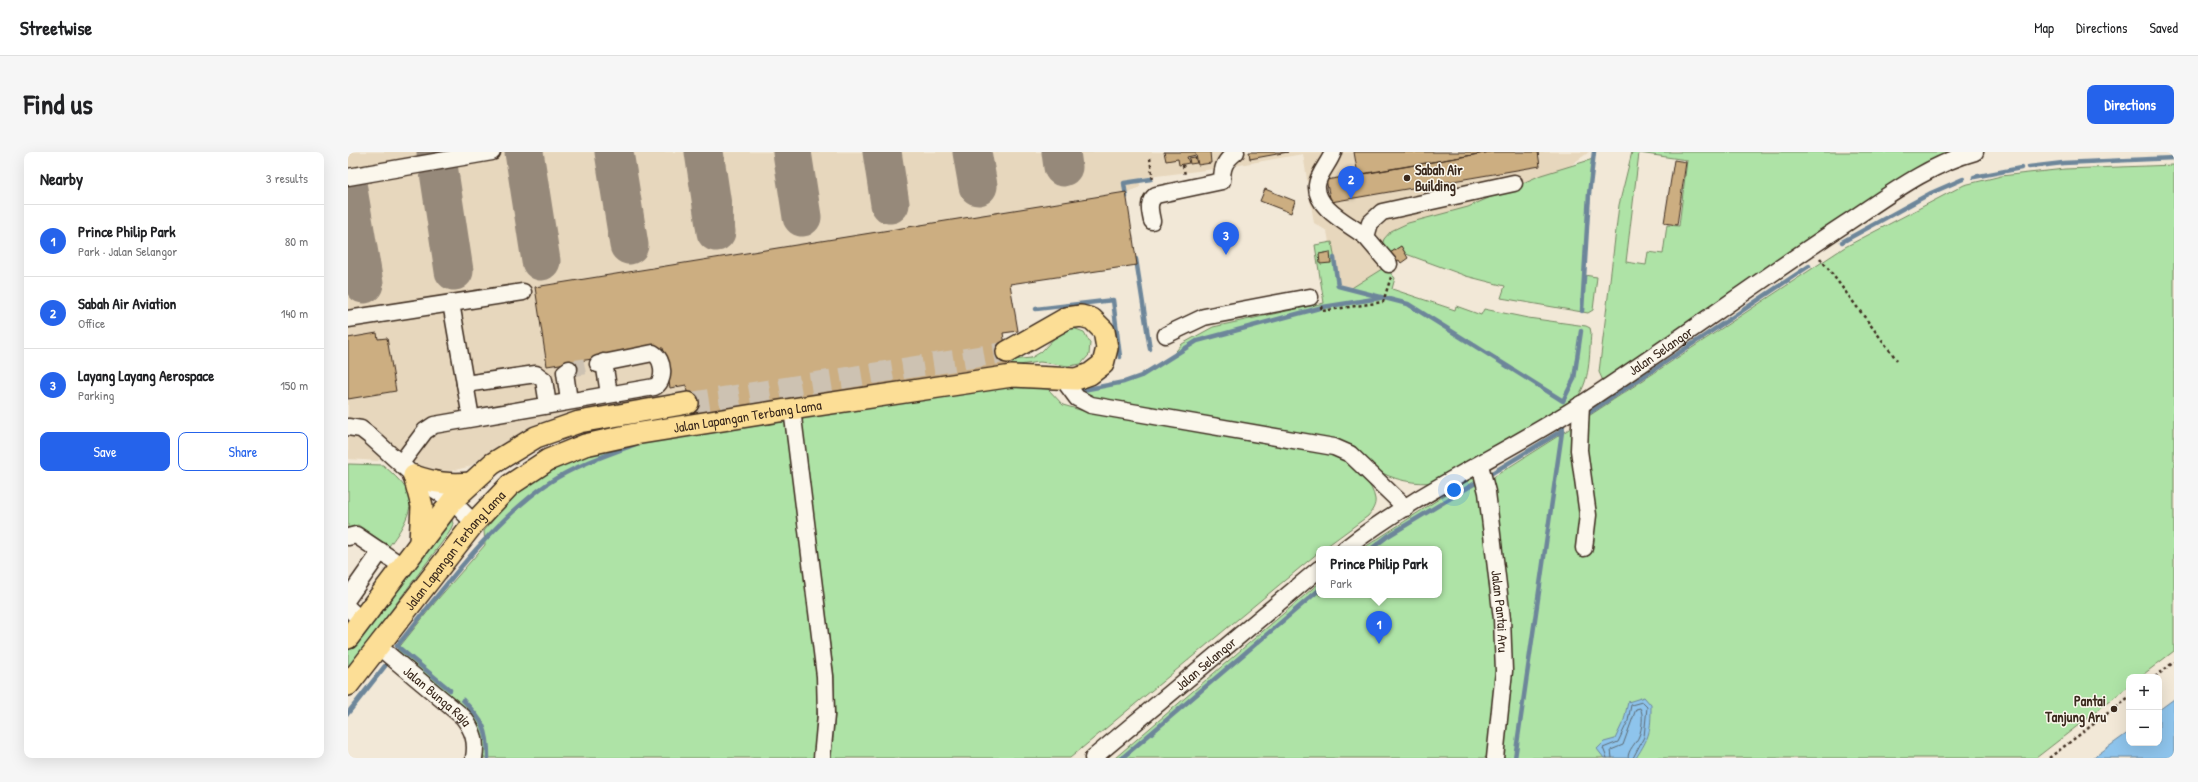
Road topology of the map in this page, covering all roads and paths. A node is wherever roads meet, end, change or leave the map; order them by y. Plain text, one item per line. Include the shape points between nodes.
1 (492, 152) edge
2 (1236, 152) edge
3 (1334, 152) edge
4 (1975, 152) edge
5 (1150, 158) dead end
6 (348, 177) edge
7 (1514, 183) dead end
8 (1156, 195) junction
9 (1152, 221) dead end
10 (1366, 237) junction
11 (1811, 246) junction
12 (1390, 269) joint
13 (523, 292) dead end
14 (1310, 296) dead end
15 (451, 303) junction
16 (1322, 311) dead end
17 (348, 319) edge
18 (1166, 335) dead end
19 (1007, 352) tunnel mouth
20 (1897, 360) dead end
21 (569, 369) dead end
22 (1063, 378) junction
23 (465, 384) junction
24 (609, 394) junction
25 (570, 401) junction
26 (688, 403) tunnel mouth
27 (1581, 404) junction
28 (548, 405) junction
29 (792, 409) junction
30 (471, 418) junction
31 (348, 427) edge
32 (1480, 465) junction
33 (407, 469) junction
34 (471, 483) junction
35 (452, 501) junction
36 (1406, 508) junction
37 (474, 523) junction
38 (348, 537) edge
39 (420, 542) junction
40 (1349, 546) edge
41 (1584, 548) dead end
42 (381, 551) junction
43 (402, 566) junction
44 (1316, 572) edge
45 (348, 598) edge
46 (355, 614) edge
47 (348, 638) edge
48 (378, 646) junction
49 (2174, 662) edge
50 (2159, 674) edge
51 (348, 685) edge
52 (2126, 699) edge
53 (474, 758) edge
54 (822, 758) edge
55 (1093, 758) edge
56 (1495, 758) edge
57 (2049, 758) edge

1 - 6 street
2 - 8 street via 1222,168 1222,181
3 - 10 street via 1317,184 1318,195 1324,206
4 - 11 street, Jalan Selangor via 1955,158 1913,180
5 - 8 path
7 - 10 street via 1382,212 1370,223
8 - 9 street via 1151,199 1149,206
10 - 12 street
11 - 20 path
11 - 27 street, Jalan Selangor
12 - 16 path via 1383,302
13 - 15 street
14 - 18 street via 1204,317
15 - 17 street
15 - 23 street
19 - 22 main road, Jalan Lapangan Terbang Lama via 1067,318 1081,316 1092,320 1104,331 1108,348 1103,364 1090,374 1076,379
21 - 25 street via 565,372 565,378
22 - 29 main road, Jalan Lapangan Terbang Lama via 1012,376
22 - 36 street via 1077,398 1091,405 1334,447 1350,454
23 - 28 street via 536,374 544,380
23 - 30 street
24 - 24 street via 601,363 654,353 660,360 660,385
24 - 25 street
25 - 28 street
26 - 34 main road, Jalan Lapangan Terbang Lama via 579,422 536,437 492,464
27 - 32 street, Jalan Selangor
27 - 41 street via 1579,450 1588,515
28 - 30 street
29 - 37 main road, Jalan Lapangan Terbang Lama via 642,433 585,445 548,460 510,485
29 - 54 street via 825,676 826,715
30 - 33 street via 434,425 425,431
31 - 33 street via 361,429
32 - 36 street, Jalan Selangor
32 - 56 street, Jalan Pantai Aru via 1487,492 1502,619 1504,671
33 - 34 main road via 430,482 449,485
33 - 35 street
33 - 39 main road via 422,506
34 - 35 main road, Jalan Lapangan Terbang Lama
35 - 37 street
35 - 39 main road, Jalan Lapangan Terbang Lama
36 - 40 street, Jalan Selangor
37 - 48 main road, Jalan Lapangan Terbang Lama
38 - 42 street via 356,535
39 - 43 main road, Jalan Lapangan Terbang Lama
42 - 43 street
42 - 45 street
43 - 46 main road, Jalan Lapangan Terbang Lama
44 - 55 street, Jalan Selangor
46 - 47 main road, Jalan Lapangan Terbang Lama
48 - 51 main road, Jalan Lapangan Terbang Lama
48 - 53 street, Jalan Bunga Raja via 463,716 476,741
49 - 50 path
52 - 57 path

